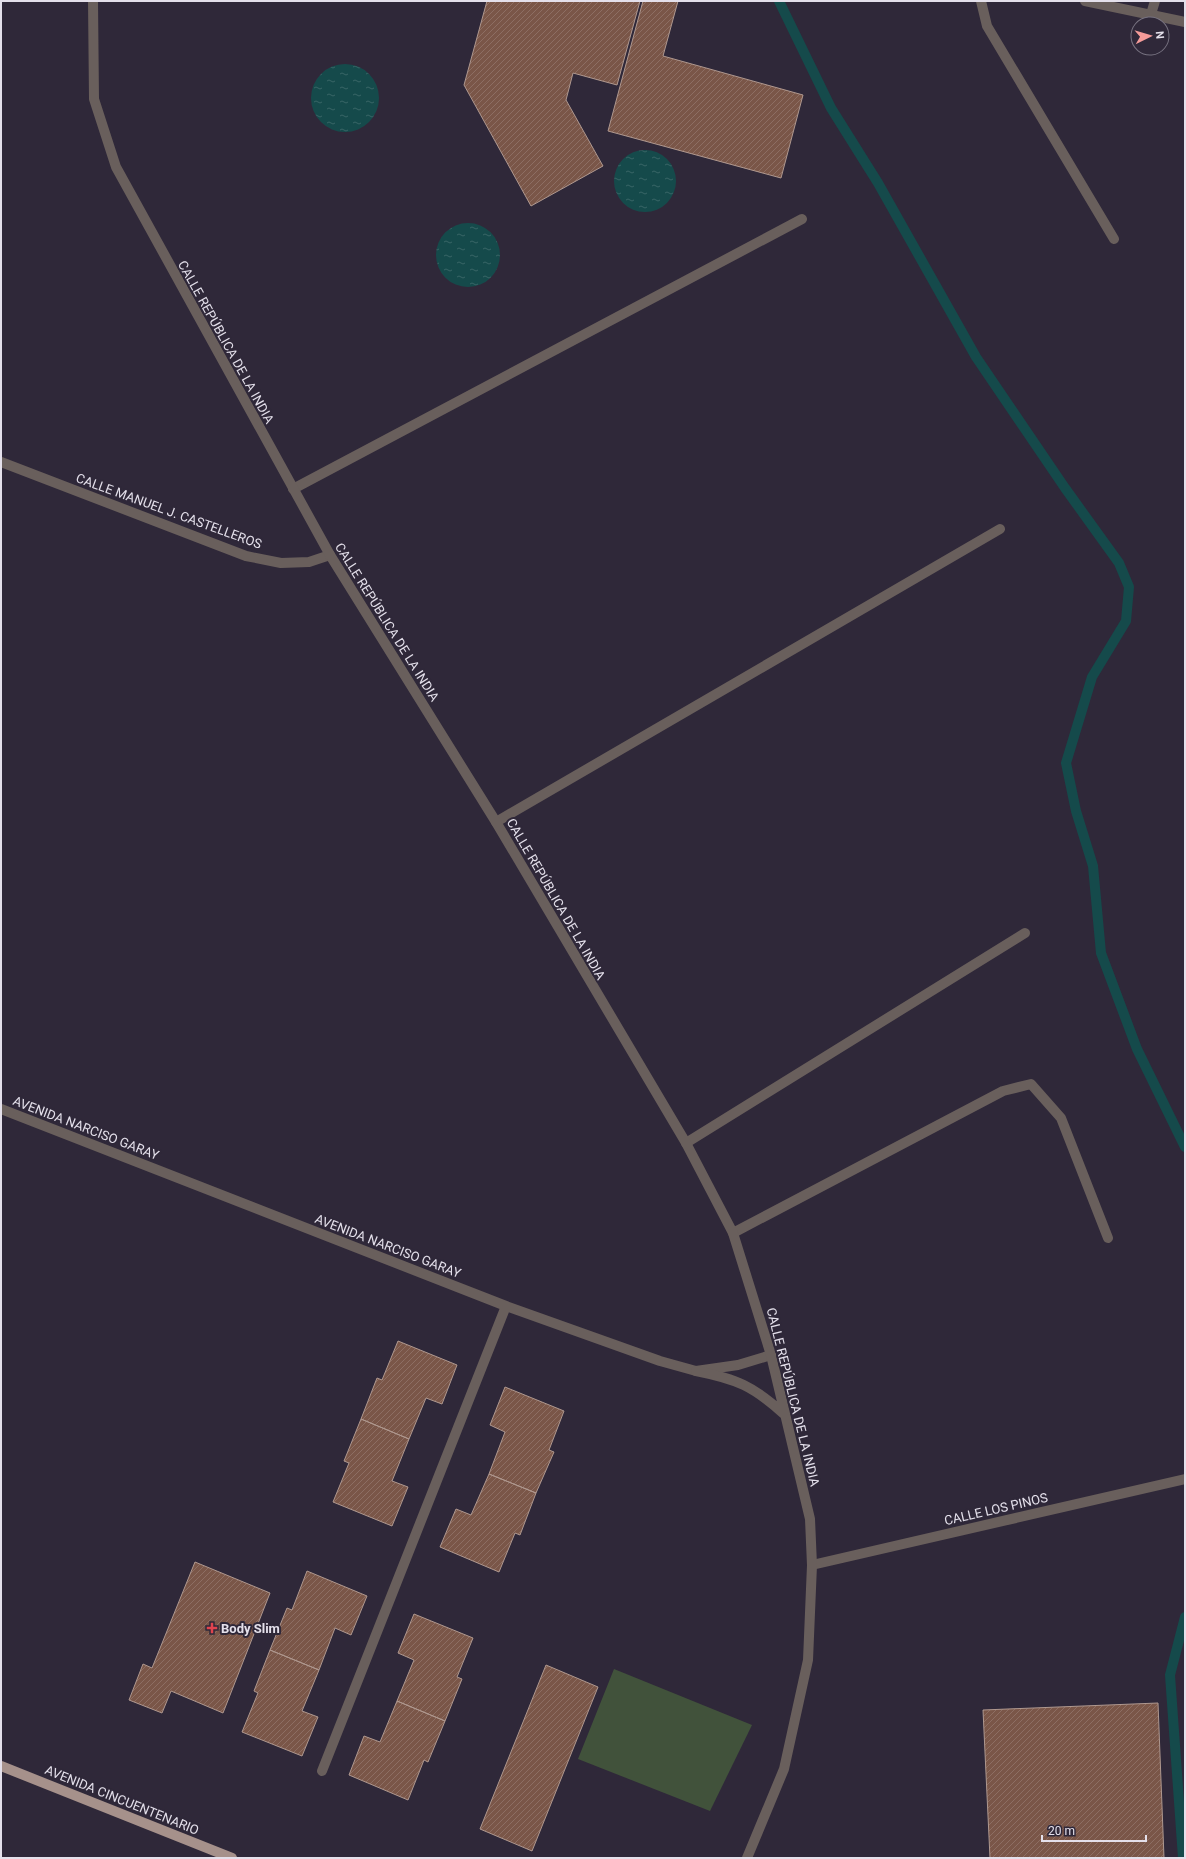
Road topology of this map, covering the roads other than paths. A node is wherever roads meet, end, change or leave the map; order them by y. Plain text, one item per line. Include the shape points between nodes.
1 (93, 1) edge
2 (981, 1) edge
3 (1085, 1) edge
4 (1155, 1) edge
5 (1151, 14) junction
6 (1185, 22) edge
7 (802, 219) dead end
8 (1114, 239) dead end
9 (1, 462) edge
10 (293, 489) junction
11 (1000, 529) dead end
12 (330, 555) junction
13 (496, 822) junction
14 (1025, 933) dead end
15 (1, 1109) edge
16 (686, 1143) junction
17 (734, 1233) junction
18 (1108, 1238) dead end
19 (506, 1306) junction
20 (771, 1355) junction
21 (696, 1371) junction
22 (784, 1414) junction
23 (1185, 1479) edge
24 (812, 1565) junction
25 (1, 1766) edge
26 (322, 1771) dead end
27 (232, 1858) edge
28 (747, 1858) edge

1 - 10 street, CALLE REPÚBLICA DE LA INDIA via 94,99 116,168
2 - 8 street via 987,26
3 - 5 street
4 - 5 street
5 - 6 street
7 - 10 street
9 - 12 street, CALLE MANUEL J. CASTELLEROS via 246,556 281,563 309,562
10 - 12 street, CALLE REPÚBLICA DE LA INDIA
11 - 13 street
12 - 13 street, CALLE REPÚBLICA DE LA INDIA
13 - 16 street, CALLE REPÚBLICA DE LA INDIA
14 - 16 street
15 - 19 street, AVENIDA NARCISO GARAY
16 - 17 street, CALLE REPÚBLICA DE LA INDIA
17 - 18 street via 1003,1091 1031,1084 1061,1118
17 - 20 street, CALLE REPÚBLICA DE LA INDIA
19 - 21 street, AVENIDA NARCISO GARAY via 660,1361
19 - 26 street
20 - 21 street, AVENIDA NARCISO GARAY via 738,1365
20 - 22 street, CALLE REPÚBLICA DE LA INDIA
21 - 22 street via 745,1384 766,1397
22 - 24 street, CALLE REPÚBLICA DE LA INDIA via 810,1519
23 - 24 street, CALLE LOS PINOS
24 - 28 street, CALLE REPÚBLICA DE LA INDIA via 808,1660 784,1769
25 - 27 main road, AVENIDA CINCUENTENARIO

